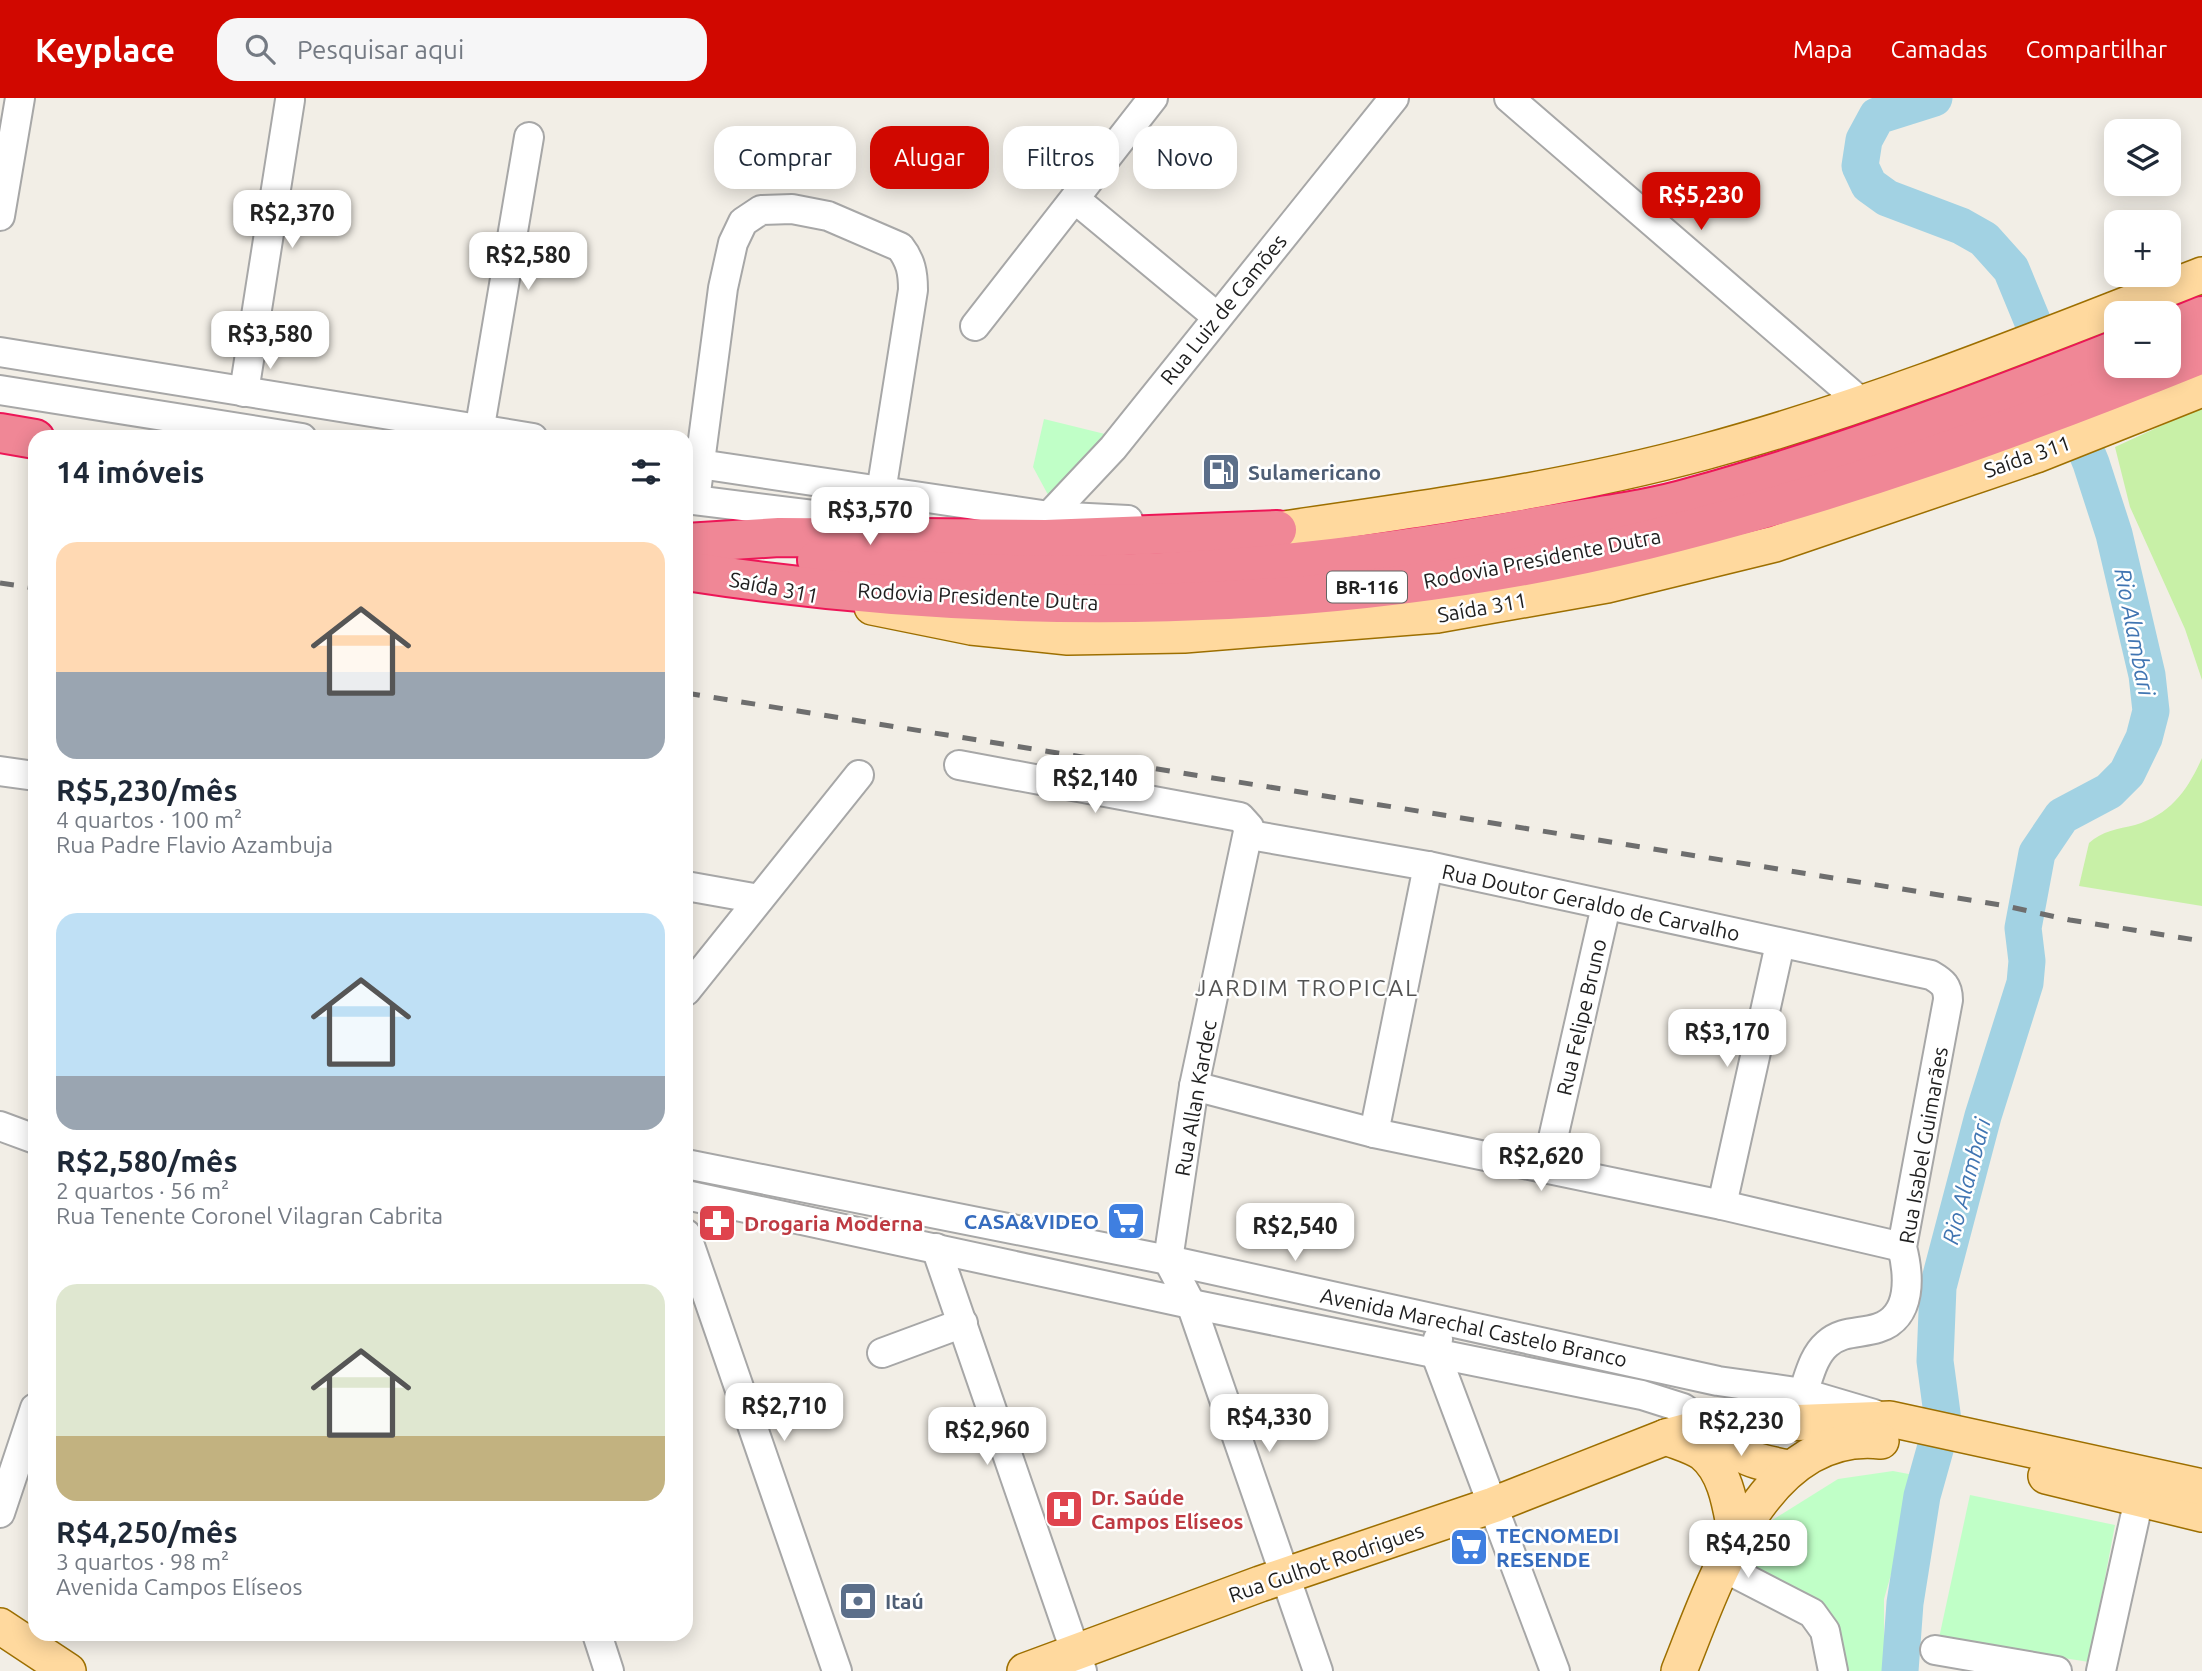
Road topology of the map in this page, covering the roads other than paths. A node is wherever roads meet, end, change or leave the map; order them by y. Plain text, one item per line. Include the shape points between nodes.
1 (20, 98) edge
2 (1153, 98) edge
3 (1394, 98) edge
4 (1509, 98) edge
5 (290, 100) dead end
6 (528, 137) dead end
7 (1074, 199) junction
8 (0, 216) edge
9 (2202, 275) edge
10 (1216, 316) junction
11 (2202, 316) edge
12 (2181, 325) edge
13 (975, 326) dead end
14 (0, 352) edge
15 (2202, 354) edge
16 (2111, 380) edge
17 (2202, 389) edge
18 (0, 390) edge
19 (244, 392) junction
20 (1861, 403) junction
21 (2022, 423) junction
22 (252, 430) edge
23 (462, 430) edge
24 (479, 430) edge
25 (0, 433) edge
26 (28, 438) edge
27 (0, 460) edge
28 (28, 464) edge
29 (693, 464) edge
30 (881, 492) junction
31 (693, 500) edge
32 (1049, 516) junction
33 (1277, 530) junction
34 (693, 556) edge
35 (693, 558) edge
36 (959, 765) dead end
37 (0, 771) edge
38 (28, 775) edge
39 (859, 775) dead end
40 (1245, 826) junction
41 (1428, 866) junction
42 (693, 887) edge
43 (759, 899) junction
44 (1606, 906) junction
45 (1780, 944) junction
46 (1931, 975) joint
47 (693, 982) edge
48 (1194, 1086) junction
49 (0, 1126) edge
50 (1374, 1133) junction
51 (28, 1136) edge
52 (693, 1165) edge
53 (1546, 1169) junction
54 (693, 1196) edge
55 (1722, 1205) junction
56 (1902, 1247) junction
57 (936, 1248) junction
58 (693, 1254) edge
59 (1168, 1260) junction
60 (1191, 1304) junction
61 (1441, 1320) junction
62 (963, 1323) junction
63 (1435, 1352) junction
64 (882, 1353) dead end
65 (1803, 1393) junction
66 (1707, 1426) junction
67 (28, 1429) edge
68 (1903, 1429) junction
69 (1666, 1437) junction
70 (1996, 1452) junction
71 (1789, 1468) junction
72 (2202, 1487) edge
73 (2139, 1499) junction
74 (1493, 1505) junction
75 (0, 1513) edge
76 (2202, 1514) edge
77 (1730, 1554) junction
78 (1285, 1575) junction
79 (0, 1626) edge
80 (599, 1641) edge
81 (1935, 1650) dead end
82 (1080, 1662) edge
83 (68, 1671) edge
84 (609, 1671) edge
85 (837, 1671) edge
86 (1025, 1671) edge
87 (1318, 1671) edge
88 (1555, 1671) edge
89 (1679, 1671) edge
90 (1833, 1671) edge
91 (2057, 1671) edge
92 (2101, 1671) edge

1 - 8 street
2 - 7 street
3 - 10 street, Rua Luiz de Camões
4 - 20 street
5 - 19 street
6 - 24 street
7 - 10 street
7 - 13 street
9 - 20 main road
10 - 32 street, Rua Luiz de Camões via 1113,448
11 - 12 highway
14 - 19 street
15 - 16 highway, Rodovia Presidente Dutra / BR-116
16 - 17 main road, Saída 311
16 - 21 highway, Rodovia Presidente Dutra / BR-116
16 - 21 main road, Saída 311
18 - 22 street
19 - 23 street
20 - 33 main road via 1703,452 1576,481
21 - 35 highway, Rodovia Presidente Dutra / BR-116 via 1814,495 1701,526 1529,564 1390,585 1179,603 910,596
25 - 26 highway
27 - 28 highway
29 - 30 street
29 - 30 street via 733,243 743,222 761,210 792,209 828,216 900,247 912,269 913,290
30 - 32 street
31 - 32 street via 893,525 965,529 1020,526
32 - 33 street
33 - 34 highway via 1046,539 779,537
36 - 40 street, Rua Doutor Geraldo de Carvalho
37 - 38 street
39 - 43 street
40 - 41 street, Rua Doutor Geraldo de Carvalho
40 - 48 street, Rua Allan Kardec
41 - 44 street, Rua Doutor Geraldo de Carvalho
41 - 50 street
42 - 43 street
43 - 47 street
44 - 45 street, Rua Doutor Geraldo de Carvalho
44 - 53 street, Rua Felipe Bruno
45 - 46 street, Rua Doutor Geraldo de Carvalho
45 - 55 street
46 - 56 street, Rua Isabel Guimarães via 1948,989 1948,1000
48 - 50 street
48 - 59 street, Rua Allan Kardec
49 - 51 street
50 - 53 street
52 - 59 street, Avenida Marechal Castelo Branco
53 - 55 street
54 - 57 street, Avenida Marechal Castelo Branco
55 - 56 street
56 - 65 street, Rua Isabel Guimarães via 1908,1273 1904,1303 1896,1317 1880,1327 1845,1333 1827,1345 1816,1357
57 - 60 street, Avenida Marechal Castelo Branco
57 - 62 street
58 - 85 street
59 - 60 street
59 - 61 street, Avenida Marechal Castelo Branco
60 - 63 street, Avenida Marechal Castelo Branco
60 - 78 street
61 - 63 street
61 - 65 street, Avenida Marechal Castelo Branco via 1718,1381
62 - 64 street
62 - 82 street
63 - 66 street, Avenida Marechal Castelo Branco via 1660,1399 1683,1408
63 - 74 street
65 - 68 street, Avenida Marechal Castelo Branco
66 - 68 main road, Rua Gulhot Rodrigues
66 - 69 main road, Rua Gulhot Rodrigues
66 - 71 main road via 1750,1461
67 - 75 street
68 - 70 main road, Avenida Marechal Castelo Branco
68 - 71 main road, Avenida Marechal Castelo Branco via 1872,1440 1840,1442
69 - 74 main road, Rua Gulhot Rodrigues
69 - 77 main road via 1701,1452 1713,1464 1730,1503
70 - 72 main road
70 - 73 main road
71 - 77 main road via 1771,1488
73 - 76 main road
73 - 92 street
74 - 78 main road, Rua Gulhot Rodrigues
74 - 88 street
77 - 89 main road
77 - 90 street via 1812,1613 1825,1630
78 - 82 main road, Rua Gulhot Rodrigues
78 - 87 street
79 - 83 main road
80 - 84 street
81 - 91 street
82 - 86 main road, Rua Gulhot Rodrigues

